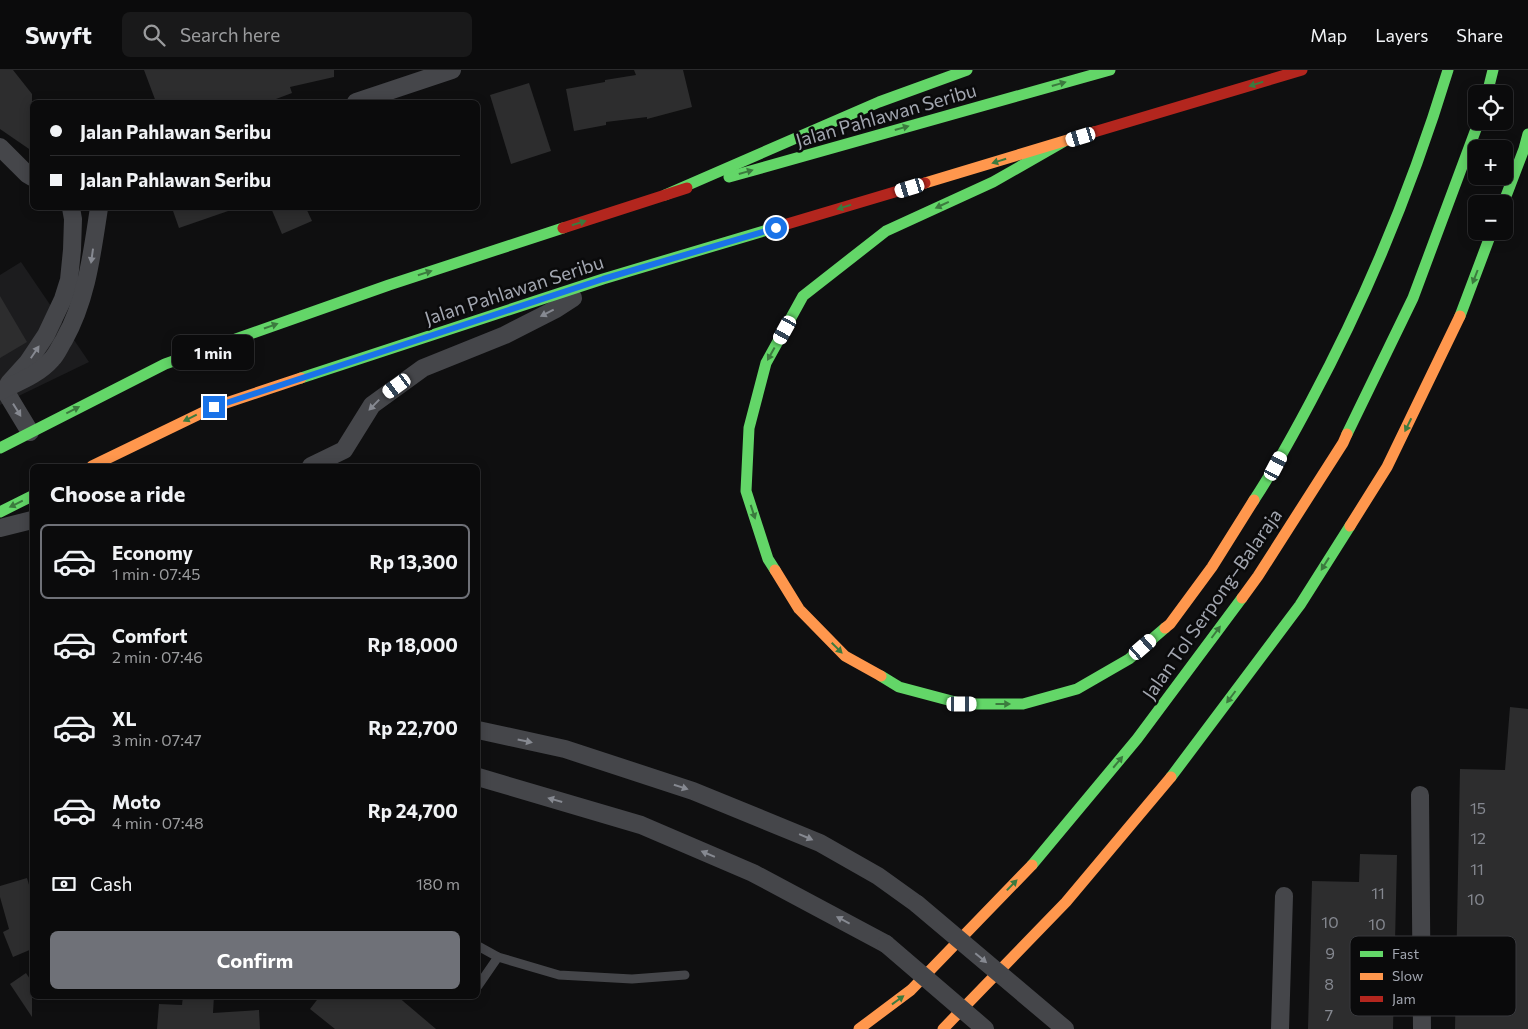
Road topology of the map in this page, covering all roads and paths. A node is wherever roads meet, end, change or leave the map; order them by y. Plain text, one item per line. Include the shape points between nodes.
1 (452, 70) edge
2 (967, 70) edge
3 (1110, 70) edge
4 (1302, 70) edge
5 (1448, 70) edge
6 (1493, 70) edge
7 (1489, 85) edge
8 (362, 100) edge
9 (1477, 130) edge
10 (1528, 134) edge
11 (1063, 142) junction
12 (0, 147) edge
13 (30, 176) edge
14 (665, 195) junction
15 (1506, 195) edge
16 (71, 210) edge
17 (99, 210) edge
18 (1489, 240) edge
19 (603, 279) junction
20 (2, 390) edge
21 (30, 432) junction
22 (0, 448) edge
23 (344, 458) edge
24 (96, 464) edge
25 (319, 464) edge
26 (30, 497) edge
27 (0, 512) edge
28 (30, 520) edge
29 (0, 528) edge
30 (480, 730) edge
31 (480, 778) edge
32 (1420, 794) dead end
33 (1284, 896) dead end
34 (1421, 936) edge
35 (480, 947) edge
36 (498, 957) junction
37 (685, 975) dead end
38 (480, 983) edge
39 (1422, 1016) edge
40 (858, 1029) edge
41 (943, 1029) edge
42 (985, 1029) edge
43 (1065, 1029) edge
44 (1280, 1029) edge
45 (1422, 1029) edge

1 - 8 street
2 - 14 main road via 879,102
14 -> 3 main road, Jalan Pahlawan Seribu
4 -> 11 main road, Jalan Pahlawan Seribu
11 -> 5 main road via 993,182 886,232 803,296 766,363 749,428 746,491 768,559 799,609 846,656 891,683 962,704 1024,704 1076,689 1129,659 1170,624 1212,567 1276,466 1338,350 1390,235
6 - 7 main road
40 -> 9 main road, Jalan Tol Serpong–Balaraja via 911,990 1029,868 1137,739 1258,576 1342,442 1359,409 1412,298
10 - 15 main road
11 -> 19 main road, Jalan Pahlawan Seribu
12 - 13 street
21 -> 14 main road, Jalan Pahlawan Seribu via 165,364 389,285
20 -> 16 street via 28,362 46,335 63,299 72,250
17 -> 20 street via 89,276 69,331 53,359 35,374
18 -> 41 main road via 1459,318 1387,468 1300,605 1176,771 1109,851 1066,902
19 -> 23 street via 556,309 505,335 423,368 372,405
19 -> 24 main road, Jalan Pahlawan Seribu via 214,407
20 -> 21 street
21 - 22 main road, Jalan Pahlawan Seribu
23 - 25 street
26 -> 27 main road
28 - 29 street
30 -> 43 street, bridge via 565,749 693,791 820,843 878,876 917,904
42 -> 31 street, bridge via 886,944 753,873 640,825
32 - 34 street
33 - 44 street
35 - 36 lane
36 - 37 lane via 559,975 632,979
36 - 38 lane
39 - 45 street

